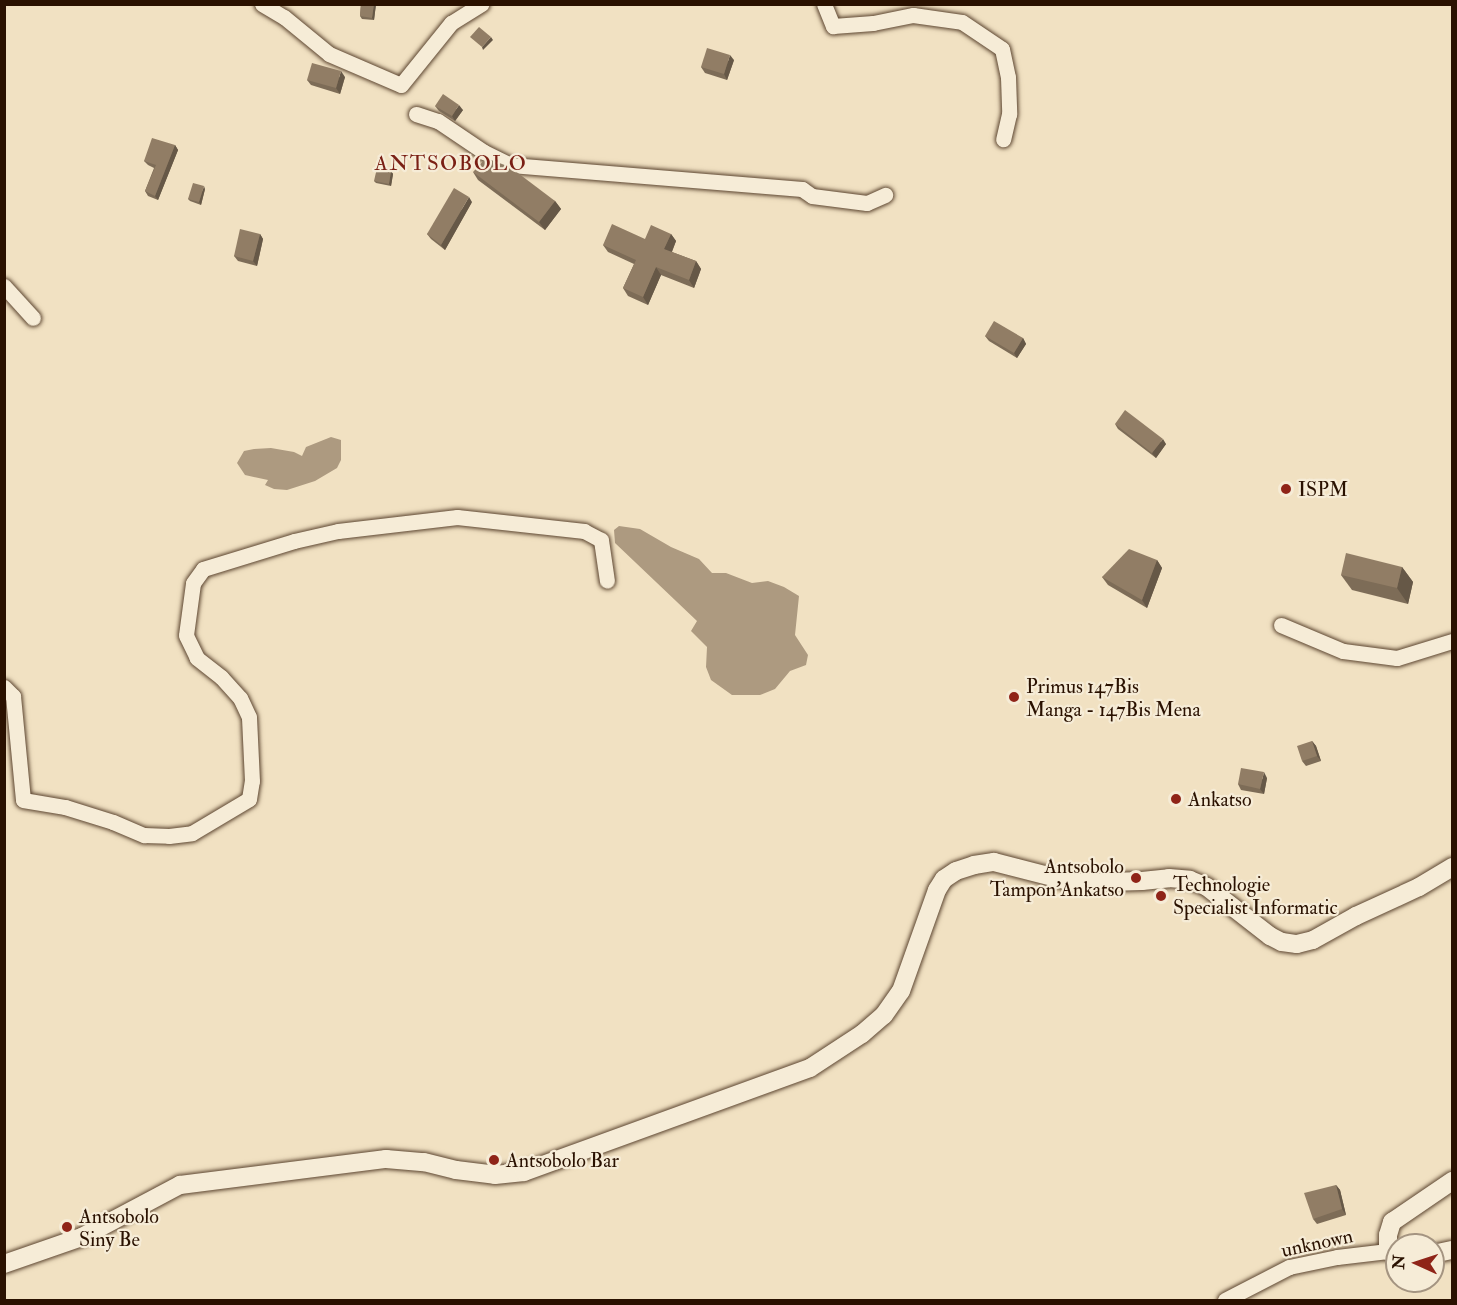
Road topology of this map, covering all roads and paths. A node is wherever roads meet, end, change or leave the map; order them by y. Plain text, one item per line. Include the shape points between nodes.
1 (262, 4) edge
2 (482, 4) edge
3 (824, 4) edge
4 (416, 114) dead end
5 (1003, 139) dead end
6 (885, 195) dead end
7 (4, 286) edge
8 (33, 318) dead end
9 (607, 581) dead end
10 (1281, 625) dead end
11 (1452, 641) edge
12 (4, 687) edge
13 (1452, 867) edge
14 (1452, 1181) edge
15 (1389, 1233) edge
16 (1385, 1253) edge
17 (4, 1264) edge
18 (1225, 1300) edge

1 - 2 street via 329,54 401,85 451,23
3 - 5 street via 833,26 913,15 962,22 1002,50 1008,77 1009,114
4 - 6 street via 438,122 511,165 802,189 812,196 867,203
7 - 8 street
9 - 12 street via 601,540 584,531 457,517 338,531 203,569 193,583 186,635 197,658 240,698 249,717 252,781 249,799 192,833 169,837 144,835 65,807 23,800 13,696
10 - 11 street via 1343,651 1397,658
13 - 17 street via 1313,940 1297,944 1282,942 1257,928 1208,886 1190,880 1076,883 994,862 956,871 937,890 901,991 884,1015 810,1068 540,1168 495,1175 386,1159 180,1185 82,1237
14 - 15 street via 1392,1222
16 - 18 street, unknown via 1289,1267

